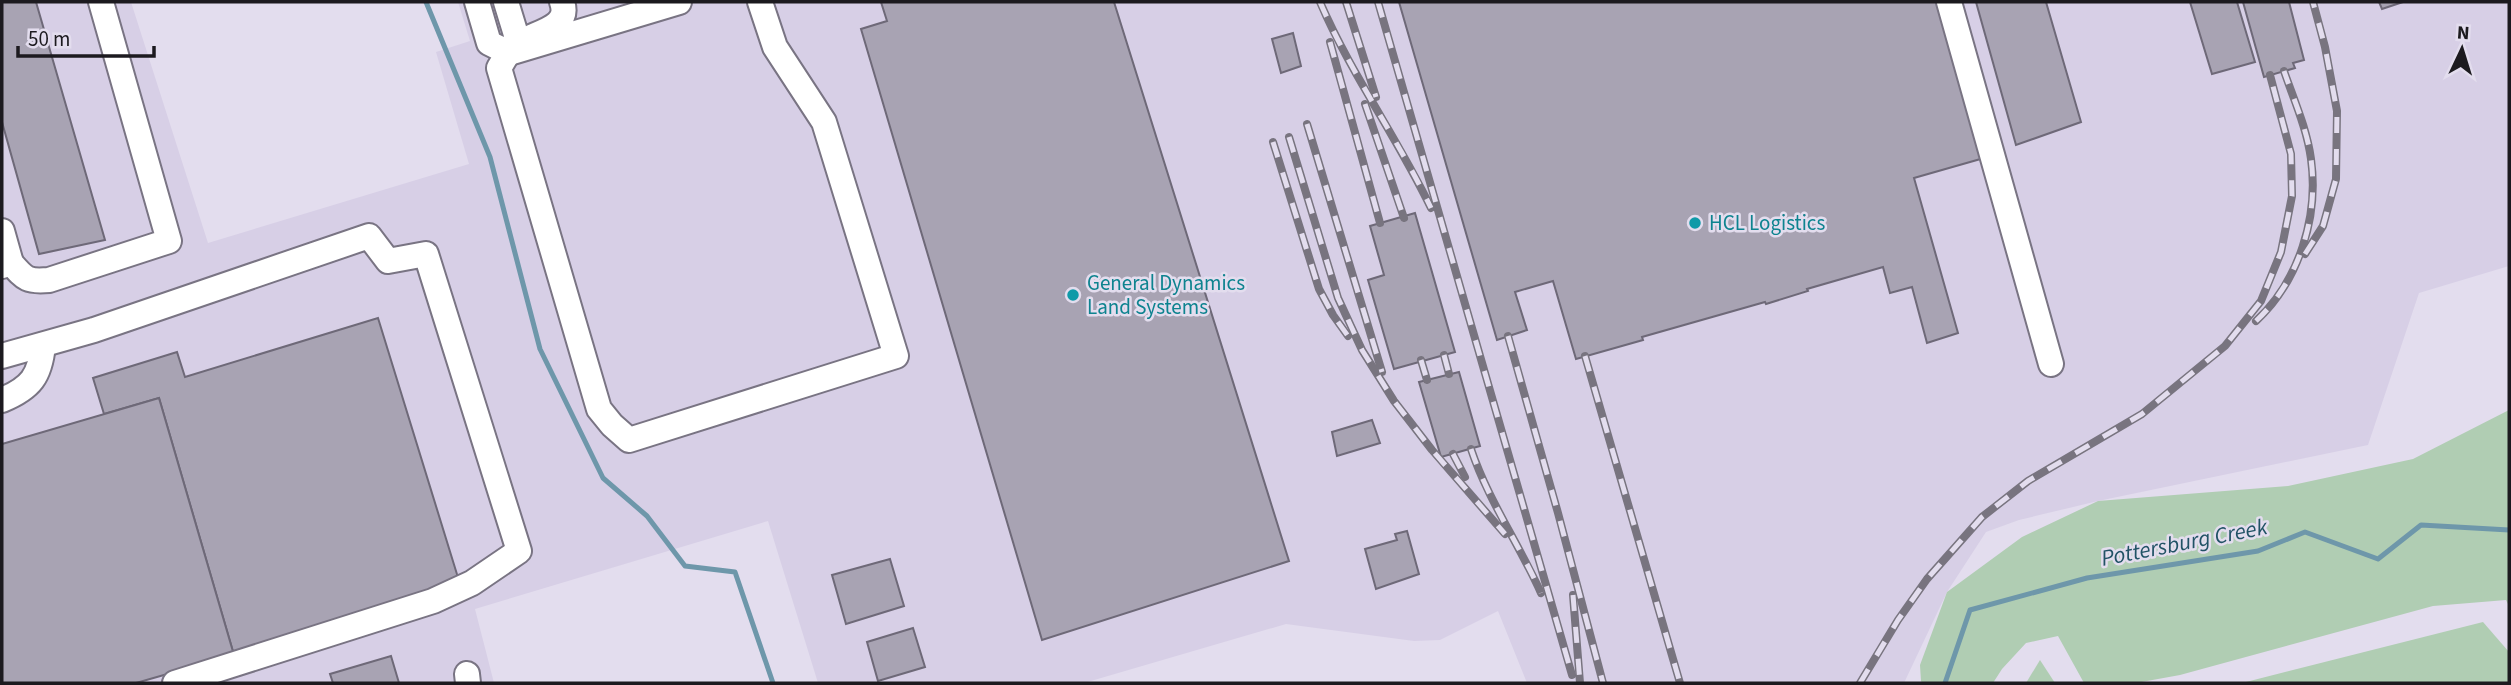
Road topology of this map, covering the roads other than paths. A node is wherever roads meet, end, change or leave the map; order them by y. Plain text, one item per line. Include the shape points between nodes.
1 (101, 2) edge
2 (477, 2) edge
3 (506, 2) edge
4 (562, 2) edge
5 (679, 2) edge
6 (760, 2) edge
7 (1950, 2) edge
8 (513, 45) junction
9 (2, 232) edge
10 (6, 264) edge
11 (43, 345) junction
12 (2, 356) edge
13 (2051, 364) dead end
14 (2, 400) edge
15 (174, 683) edge

1 - 10 lane via 169,241 49,280 24,278
2 - 8 lane via 489,43
3 - 8 lane
4 - 8 lane via 564,16 554,28
5 - 8 lane
6 - 8 lane via 775,47 824,122 895,356 629,440 599,409 499,68
7 - 13 lane
9 - 10 lane
11 - 12 lane
11 - 14 lane via 41,367 28,387
11 - 15 lane via 369,236 388,261 426,254 519,551 472,583 433,601

